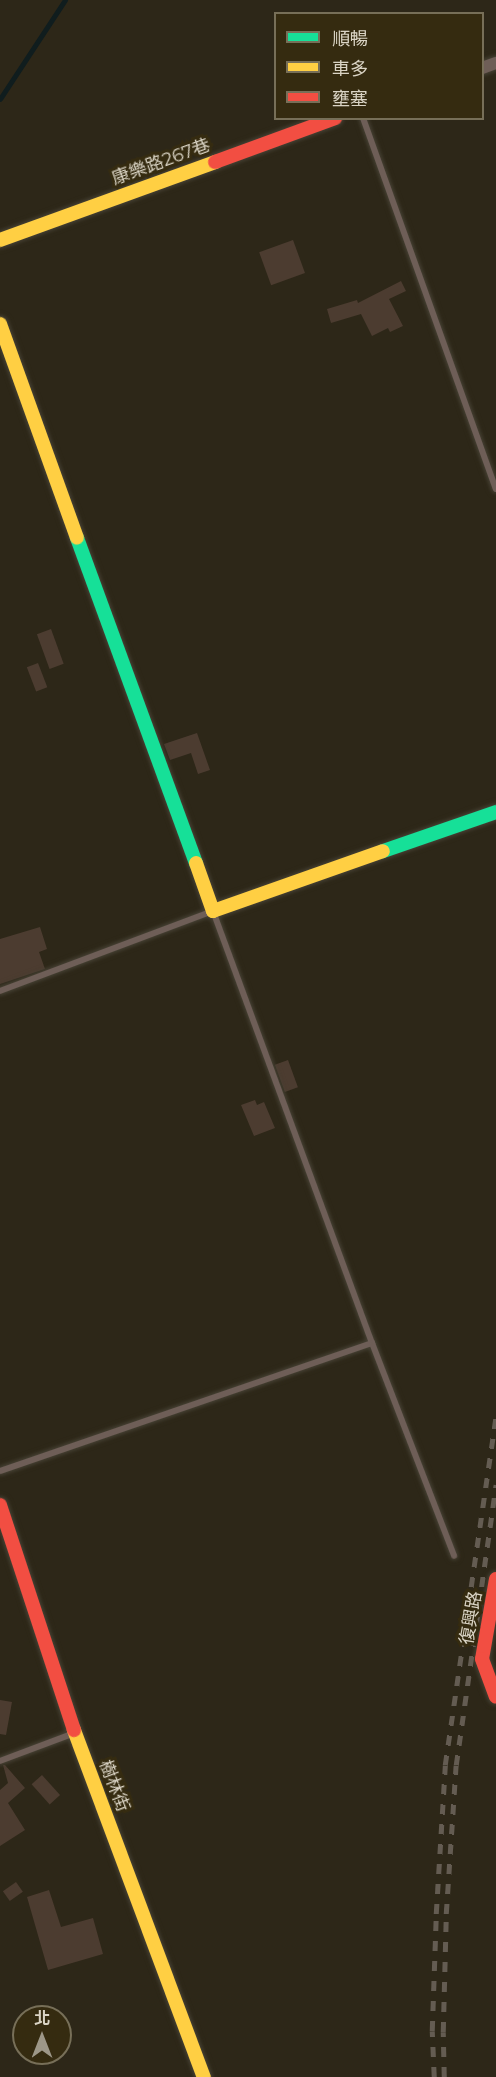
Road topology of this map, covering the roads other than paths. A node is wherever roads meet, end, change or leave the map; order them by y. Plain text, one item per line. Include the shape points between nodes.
1 (330, 120) edge
2 (364, 120) edge
3 (0, 240) edge
4 (0, 324) edge
5 (496, 489) edge
6 (496, 812) edge
7 (213, 911) junction
8 (0, 992) edge
9 (372, 1343) junction
10 (0, 1471) edge
11 (0, 1504) edge
12 (454, 1556) dead end
13 (496, 1579) edge
14 (496, 1697) edge
15 (75, 1733) junction
16 (0, 1761) edge
17 (204, 2077) edge

1 - 3 street, 康樂路267巷
2 - 5 lane
4 - 7 street
6 - 7 street
7 - 8 lane
7 - 9 lane
9 - 10 lane
9 - 12 lane
11 - 15 street, 樹林街
13 - 14 street, 復興路 via 483,1659
15 - 16 lane
15 - 17 street, 樹林街

